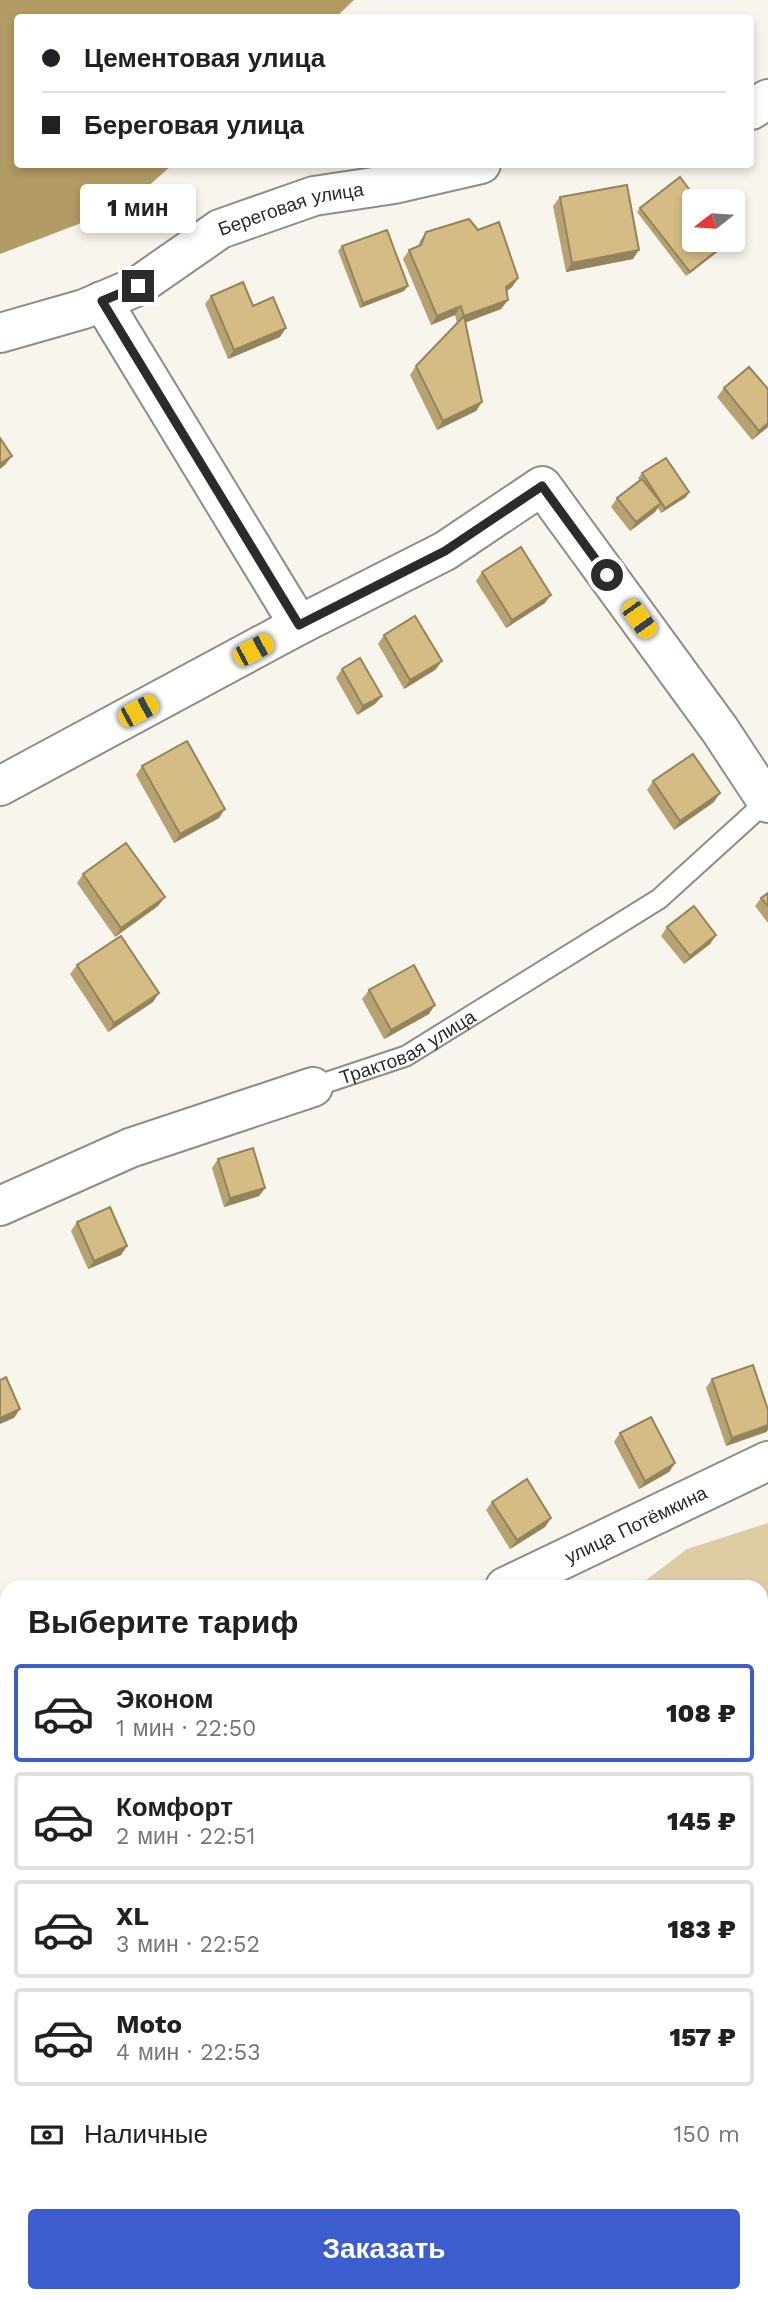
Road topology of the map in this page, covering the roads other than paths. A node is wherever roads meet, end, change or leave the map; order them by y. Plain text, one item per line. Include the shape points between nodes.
1 (464, 168) edge
2 (102, 301) junction
3 (0, 333) edge
4 (299, 625) junction
5 (0, 786) edge
6 (768, 802) edge
7 (313, 1087) joint
8 (0, 1206) edge
9 (768, 1461) edge
10 (520, 1580) edge

1 - 2 street, Береговая улица via 314,196 220,229 138,286
2 - 3 street, Береговая улица
2 - 4 street
4 - 5 street
4 - 6 street via 445,551 542,486
6 - 7 lane, Трактовая улица via 659,899 406,1056
7 - 8 street, Трактовая улица via 130,1148
9 - 10 street, улица Потёмкина

